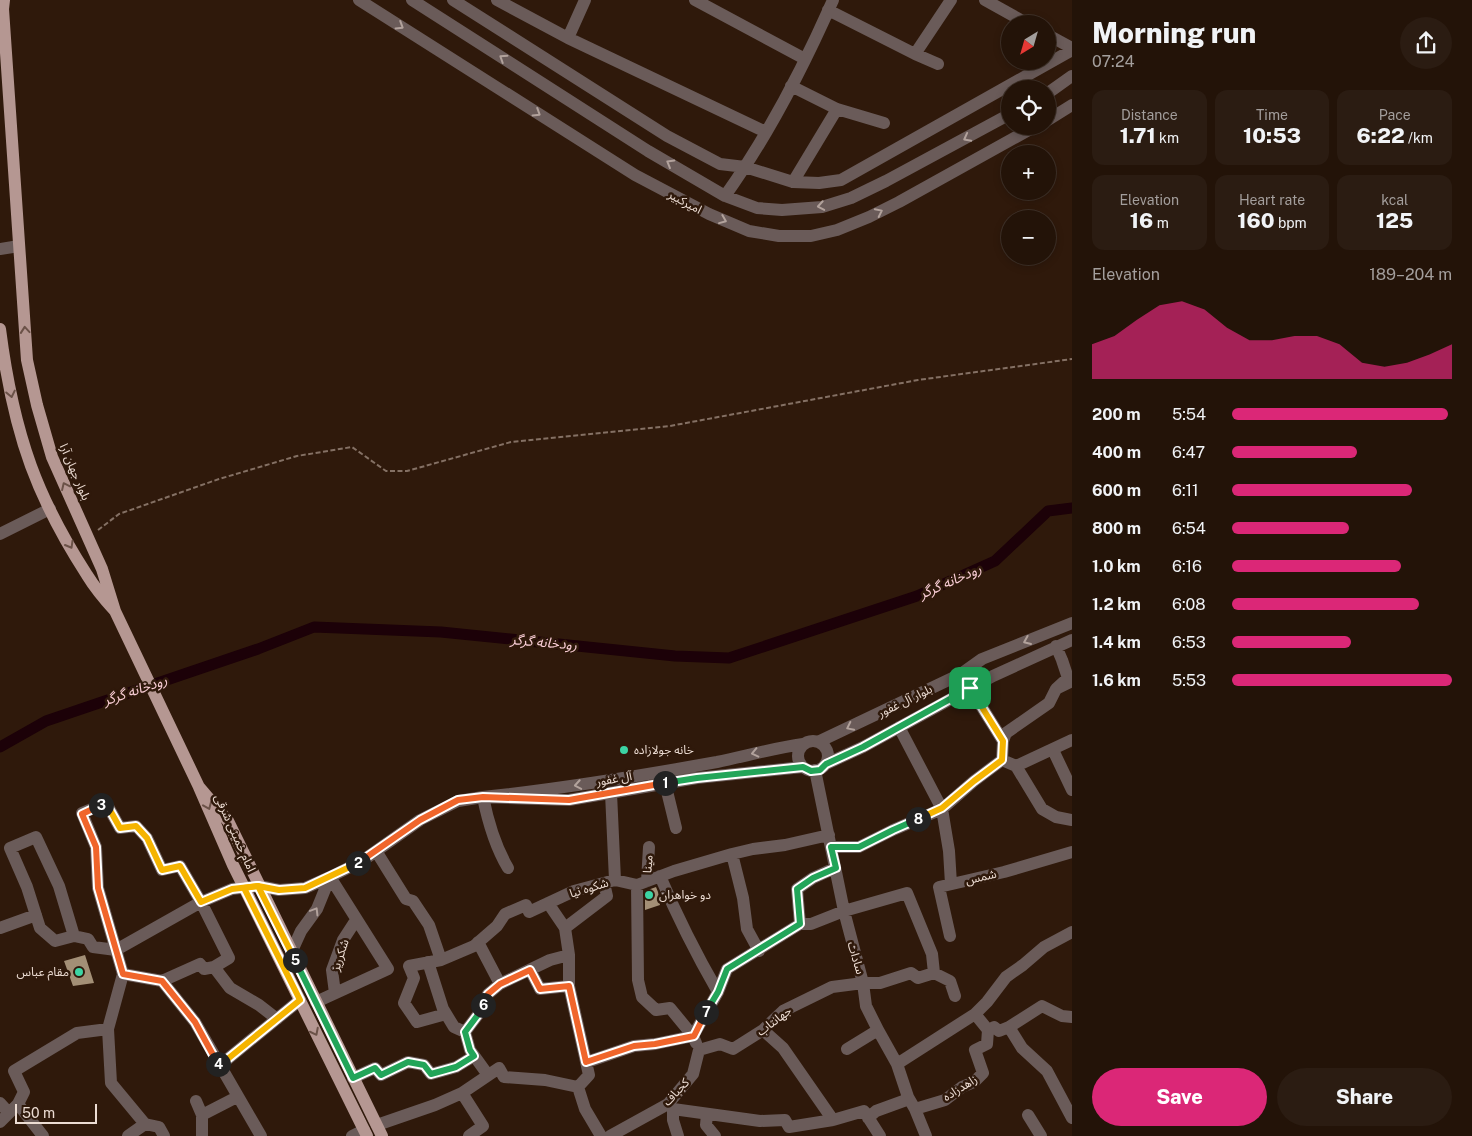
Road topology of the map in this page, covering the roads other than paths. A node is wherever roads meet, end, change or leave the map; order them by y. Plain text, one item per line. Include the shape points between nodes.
1 (4, 0) edge
2 (359, 0) edge
3 (412, 0) edge
4 (453, 0) edge
5 (497, 0) edge
6 (584, 0) edge
7 (695, 0) edge
8 (951, 0) edge
9 (984, 0) edge
10 (831, 5) edge
11 (1012, 15) edge
12 (568, 38) junction
13 (1056, 40) edge
14 (1072, 49) edge
15 (915, 54) junction
16 (805, 59) junction
17 (938, 64) dead end
18 (1072, 76) edge
19 (791, 86) junction
20 (1056, 87) edge
21 (837, 109) junction
22 (1069, 111) edge
23 (1056, 117) edge
24 (1001, 119) edge
25 (884, 123) dead end
26 (766, 132) junction
27 (1020, 135) edge
28 (745, 167) junction
29 (793, 182) junction
30 (725, 196) junction
31 (19, 246) junction
32 (0, 249) edge
33 (0, 329) edge
34 (50, 510) junction
35 (0, 534) edge
36 (115, 611) junction
37 (1072, 623) edge
38 (1072, 640) edge
39 (1056, 646) junction
40 (1072, 681) edge
41 (970, 688) junction
42 (1056, 689) junction
43 (899, 727) junction
44 (1072, 740) edge
45 (1003, 741) junction
46 (820, 742) junction
47 (803, 744) junction
48 (1053, 750) junction
49 (1002, 760) junction
50 (1016, 766) junction
51 (815, 767) junction
52 (665, 784) junction
53 (199, 787) junction
54 (1072, 790) edge
55 (611, 793) junction
56 (483, 797) junction
57 (942, 808) junction
58 (1072, 820) edge
59 (676, 828) dead end
60 (830, 841) junction
61 (649, 847) dead end
62 (376, 851) junction
63 (1072, 852) edge
64 (732, 854) junction
65 (508, 868) dead end
66 (836, 868) junction
67 (660, 876) junction
68 (330, 877) junction
69 (609, 881) junction
70 (642, 883) junction
71 (951, 884) junction
72 (258, 886) junction
73 (244, 888) junction
74 (201, 902) junction
75 (548, 903) junction
76 (844, 911) junction
77 (36, 915) junction
78 (356, 920) junction
79 (800, 924) junction
80 (0, 928) edge
81 (565, 928) junction
82 (1072, 932) edge
83 (74, 936) junction
84 (950, 936) dead end
85 (478, 942) junction
86 (116, 950) junction
87 (758, 950) junction
88 (292, 953) junction
89 (569, 955) junction
90 (441, 960) junction
91 (428, 962) junction
92 (214, 967) junction
93 (530, 970) junction
94 (934, 973) junction
95 (123, 974) junction
96 (162, 981) junction
97 (863, 983) junction
98 (500, 984) junction
99 (569, 986) junction
100 (335, 992) junction
101 (718, 992) junction
102 (955, 996) dead end
103 (300, 1000) junction
104 (316, 1002) junction
105 (446, 1014) junction
106 (975, 1014) junction
107 (1072, 1017) edge
108 (277, 1019) junction
109 (1009, 1027) junction
110 (108, 1029) junction
111 (763, 1030) junction
112 (878, 1030) junction
113 (988, 1030) junction
114 (465, 1032) junction
115 (694, 1036) junction
116 (847, 1049) dead end
117 (700, 1050) junction
118 (474, 1056) junction
119 (586, 1062) junction
120 (897, 1064) junction
121 (219, 1066) junction
122 (488, 1075) junction
123 (353, 1078) junction
124 (578, 1087) junction
125 (462, 1093) junction
126 (237, 1097) junction
127 (196, 1101) dead end
128 (0, 1103) edge
129 (18, 1104) junction
130 (912, 1104) junction
131 (671, 1107) junction
132 (707, 1114) junction
133 (202, 1115) junction
134 (1028, 1115) dead end
135 (4, 1118) edge
136 (868, 1118) junction
137 (1072, 1118) edge
138 (833, 1120) junction
139 (145, 1124) junction
140 (379, 1131) edge
141 (366, 1133) edge
142 (43, 1136) edge
143 (128, 1136) edge
144 (164, 1136) edge
145 (202, 1136) edge
146 (262, 1136) edge
147 (352, 1136) edge
148 (469, 1136) edge
149 (601, 1136) edge
150 (610, 1136) edge
151 (678, 1136) edge
152 (714, 1136) edge
153 (880, 1136) edge
154 (926, 1136) edge
155 (1040, 1136) edge

1 - 31 main road, بلوار جهان آرا
2 -> 27 street, امیرکبیر via 635,175 749,231 778,236 811,236 837,230 899,202
30 -> 3 street, امیرکبیر via 648,151
4 - 28 street via 667,136 720,164
5 - 12 street
6 - 12 street
7 - 16 street
8 - 15 street
9 - 11 street
10 - 15 street
10 - 16 street
12 - 26 street
13 - 14 street
14 - 29 street via 841,180
15 - 17 street
16 - 19 street
18 - 20 street
19 - 21 street
19 - 26 street
21 - 25 street
21 - 29 street
22 - 23 street
24 -> 30 street, امیرکبیر via 886,181 851,198 822,207 757,208
26 - 28 street
28 - 29 street
28 - 30 street
31 - 32 street
36 -> 31 main road, بلوار جهان آرا via 102,568 52,457 38,405 27,360
33 -> 34 main road via 15,415
34 - 35 street
34 -> 36 main road via 88,577
36 - 53 main road
37 -> 46 street, بلوار آل غفور via 982,659 961,674
38 - 39 street, بلوار آل غفور
39 - 41 street, بلوار آل غفور
39 - 42 street via 1068,678
40 - 42 street
41 - 43 street, بلوار آل غفور
41 - 45 street
42 - 45 street via 1049,703 1006,733
43 - 51 street, بلوار آل غفور via 863,747
43 - 57 street
44 - 48 street
45 - 49 street
46 - 47 street via 811,740
46 - 51 street via 829,756
47 - 51 street via 798,751 798,760
47 -> 56 street, آل غفور via 719,762 549,790
48 - 50 street
48 - 54 street
49 - 50 street
49 - 57 street
50 - 58 street via 1042,809 1056,817
51 - 52 street, آل غفور
51 - 60 street, سادات
52 - 55 street, آل غفور
52 - 59 street
53 - 72 main road, امام خمینی شرقی via 228,821
53 -> 73 main road, امام خمینی شرقی
55 - 56 street, آل غفور via 569,800
55 - 69 street
56 - 62 street, آل غفور via 458,800 420,820
56 - 65 street via 489,825
57 - 60 street via 859,847
57 - 71 street
60 - 64 street
60 - 66 street, سادات
61 - 70 street, مینا
62 - 68 street, آل غفور
62 - 90 street via 406,899 413,900 429,925
63 - 71 street, شمس
64 - 67 street
64 - 87 street via 747,929
66 - 76 street, سادات
66 - 79 street via 797,889
67 - 70 street
67 - 101 street via 694,950
68 - 72 street, آل غفور via 305,888 279,890
68 - 78 street, شکرریز
88 -> 68 street via 301,931 317,910
69 - 70 street, شکوه نیا
69 - 75 street, شکوه نیا
69 - 81 street via 607,896
70 - 115 street, مینا via 638,980 642,997 656,1010 670,1008
71 - 84 street, شمس via 939,887
72 - 73 street, آل غفور
72 - 88 main road, امام خمینی شرقی
73 - 74 street via 232,889
73 - 103 main road, امام خمینی شرقی
74 - 86 street
74 - 86 street via 180,866 162,870 147,838 136,826 120,828 106,803 82,814 96,847 98,888
74 - 92 street via 229,958
75 - 81 street
75 - 85 street, شکوه نیا via 528,912 526,905 505,914 497,926
76 - 79 street via 811,924
76 - 94 street via 907,893 932,954
76 - 97 street, سادات
77 - 80 street
77 - 83 street via 40,928 56,941
77 - 83 street via 10,848 36,837 59,886
78 - 100 street, شکرریز via 343,940 332,970
78 - 100 street, شکرریز via 388,969
79 - 87 street
81 - 89 street
82 - 106 street via 1044,947 1006,978
83 - 86 street via 88,939 93,947
85 - 90 street, شکوه نیا
85 - 98 street
86 - 95 street
87 - 101 street via 727,969
88 - 104 main road, امام خمینی شرقی
89 - 93 street
89 - 99 street
90 - 91 street, شکوه نیا
91 - 105 street
91 - 105 street, شکوه نیا via 409,966 414,978 404,1003 417,1022
92 - 96 street via 204,969 200,964
92 - 108 street via 230,988
93 - 98 street
93 - 99 street via 540,989
94 - 97 street, جهانتاب via 918,978 911,973 880,983
94 - 102 street via 950,981
95 - 96 street
95 - 110 street
96 - 121 street via 195,1022
97 - 111 street, جهانتاب via 832,987 783,1011
97 - 112 street, سادات via 866,1006
98 - 114 street via 488,994
99 - 119 street
100 - 104 street
101 - 115 street
103 - 108 street
103 -> 141 main road, امام خمینی شرقی
104 - 123 main road, امام خمینی شرقی
105 - 114 street via 454,1027
106 - 113 street
106 - 120 street
107 - 109 street via 1062,1016 1042,1006
108 - 121 street
109 - 113 street via 999,1032 994,1027
109 - 137 street via 1022,1048 1047,1071
110 - 129 street via 76,1033 14,1071 24,1092
110 - 139 street via 111,1084
111 - 117 street, جهانتاب via 733,1049 720,1044
111 - 138 street via 783,1048
112 - 116 street
112 - 120 street, سادات
113 - 130 street, زاهدزاده via 987,1044 974,1050 983,1073 974,1082 945,1100
114 - 118 street
115 - 117 street
115 - 119 street via 634,1046
117 - 131 street, کجباف via 692,1074
118 - 122 street
118 - 123 street via 456,1067 431,1074 424,1065 408,1062 381,1075 375,1068
119 - 124 street via 589,1076
120 - 130 street, سادات
121 - 126 street
122 - 124 street via 499,1068 504,1077 545,1080
122 - 125 street
123 - 140 main road, امام خمینی شرقی
124 - 149 street via 585,1109
125 - 140 street
125 - 148 street via 483,1126
126 - 133 street
126 - 146 street
127 - 133 street
128 - 135 street
129 - 135 street
129 - 142 street
130 - 136 street via 876,1111
130 - 154 street, سادات
131 - 132 street
131 - 150 street, کجباف
131 - 151 street
132 - 138 street via 760,1121 785,1120 789,1127
132 - 152 street via 706,1125
133 - 145 street
134 - 155 street
136 - 138 street via 864,1111
136 - 153 street
139 - 143 street
139 - 144 street via 159,1127
141 - 147 street

